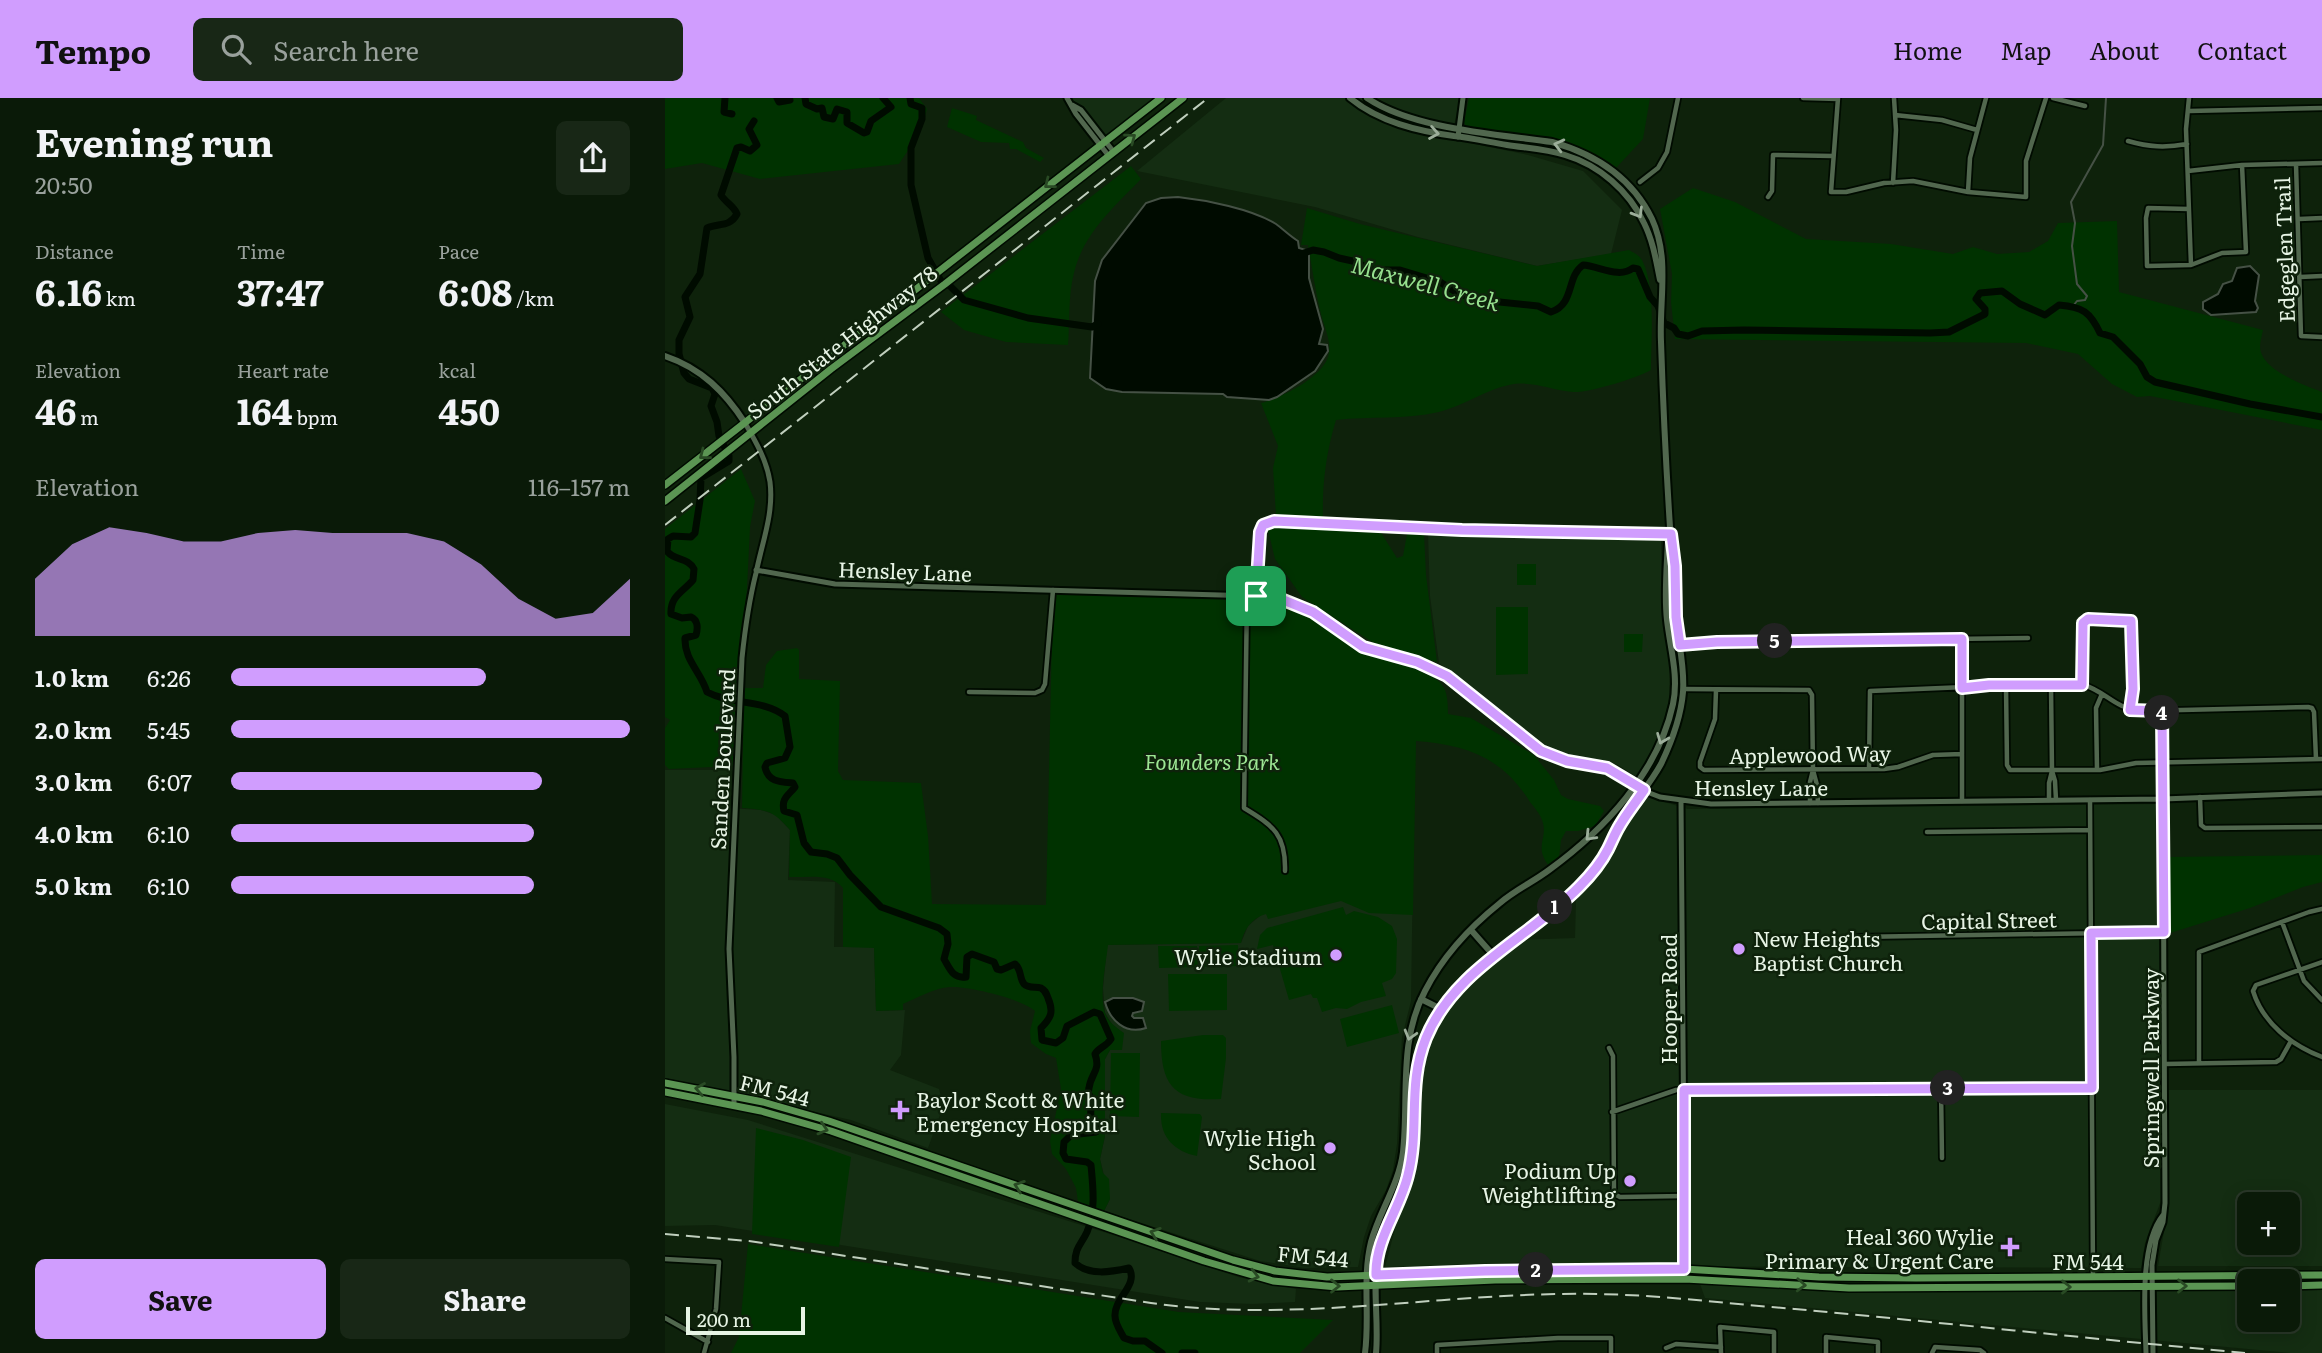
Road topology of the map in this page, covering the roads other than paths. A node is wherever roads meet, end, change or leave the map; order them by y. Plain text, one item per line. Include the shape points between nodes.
1 (1066, 98) edge
2 (1161, 98) edge
3 (1183, 98) edge
4 (1350, 98) edge
5 (1367, 98) edge
6 (1463, 98) edge
7 (1678, 98) edge
8 (1803, 98) edge
9 (1838, 98) edge
10 (1894, 98) edge
11 (1986, 98) edge
12 (2046, 98) edge
13 (2053, 98) edge
14 (2189, 98) edge
15 (2085, 106) dead end
16 (2322, 108) edge
17 (2189, 111) junction
18 (1399, 115) junction
19 (1895, 115) junction
20 (1393, 122) junction
21 (1459, 128) junction
22 (1977, 130) junction
23 (1458, 136) junction
24 (2127, 141) dead end
25 (1102, 143) junction
26 (2187, 144) junction
27 (1111, 153) junction
28 (1833, 156) junction
29 (2322, 163) edge
30 (2296, 164) junction
31 (2242, 165) junction
32 (2188, 171) junction
33 (1640, 182) dead end
34 (1893, 183) junction
35 (1968, 192) junction
36 (1768, 197) dead end
37 (2189, 209) junction
38 (2322, 218) edge
39 (2299, 219) junction
40 (2191, 265) junction
41 (2322, 276) edge
42 (2300, 277) junction
43 (1661, 285) junction
44 (2322, 337) edge
45 (665, 356) edge
46 (745, 423) junction
47 (751, 433) junction
48 (665, 485) edge
49 (665, 501) edge
50 (1671, 534) junction
51 (756, 570) junction
52 (1053, 590) junction
53 (1247, 596) junction
54 (1256, 596) junction
55 (1678, 634) junction
56 (1670, 635) junction
57 (2028, 638) dead end
58 (1962, 639) junction
59 (1680, 645) junction
60 (2006, 685) junction
61 (2051, 685) junction
62 (2082, 685) junction
63 (1675, 688) junction
64 (1962, 688) junction
65 (1683, 690) junction
66 (1716, 690) junction
67 (968, 692) dead end
68 (2102, 694) junction
69 (2130, 710) junction
70 (2162, 711) junction
71 (1962, 754) junction
72 (2319, 759) edge
73 (2162, 763) junction
74 (1869, 769) junction
75 (1813, 770) junction
76 (2097, 770) junction
77 (2052, 771) junction
78 (1637, 786) junction
79 (1644, 790) junction
80 (2322, 793) edge
81 (2200, 797) junction
82 (2163, 799) junction
83 (2052, 800) junction
84 (2090, 800) junction
85 (1962, 801) junction
86 (1681, 802) junction
87 (1810, 803) junction
88 (1818, 803) junction
89 (2322, 827) edge
90 (2090, 830) junction
91 (1927, 832) dead end
92 (1285, 871) dead end
93 (2322, 909) edge
94 (2282, 922) junction
95 (1471, 930) junction
96 (2164, 932) junction
97 (2091, 933) junction
98 (1856, 937) dead end
99 (1494, 956) junction
100 (2322, 962) edge
101 (2299, 970) junction
102 (1421, 999) junction
103 (2322, 1000) edge
104 (1441, 1009) junction
105 (2291, 1041) junction
106 (1609, 1048) dead end
107 (2322, 1057) edge
108 (2165, 1063) junction
109 (2199, 1063) junction
110 (665, 1083) edge
111 (1941, 1088) junction
112 (2092, 1088) junction
113 (1684, 1090) junction
114 (1404, 1091) junction
115 (1413, 1091) junction
116 (665, 1092) edge
117 (735, 1096) junction
118 (734, 1105) junction
119 (1612, 1112) junction
120 (1403, 1154) junction
121 (1412, 1154) junction
122 (932, 1156) junction
123 (1942, 1158) dead end
124 (929, 1165) junction
125 (1684, 1196) junction
126 (1382, 1214) junction
127 (1392, 1218) junction
128 (1208, 1251) junction
129 (665, 1259) edge
130 (1204, 1261) junction
131 (1684, 1269) junction
132 (1583, 1270) junction
133 (1764, 1274) junction
134 (1376, 1275) junction
135 (2300, 1275) edge
136 (2322, 1275) edge
137 (1366, 1276) junction
138 (2237, 1276) edge
139 (2039, 1277) junction
140 (2093, 1277) junction
141 (2149, 1277) junction
142 (1964, 1278) junction
143 (1685, 1279) junction
144 (1582, 1280) junction
145 (1732, 1281) junction
146 (1376, 1285) junction
147 (2322, 1285) edge
148 (1366, 1286) junction
149 (2237, 1286) edge
150 (2300, 1286) edge
151 (1930, 1287) junction
152 (2039, 1287) junction
153 (2150, 1287) junction
154 (665, 1318) edge
155 (2145, 1332) junction
156 (2154, 1332) junction
157 (708, 1342) junction
158 (1666, 1348) dead end
159 (1721, 1350) edge
160 (1933, 1351) edge
161 (704, 1353) edge
162 (1365, 1353) edge
163 (1376, 1353) edge
164 (1437, 1353) edge
165 (1611, 1353) edge
166 (1774, 1353) edge
167 (1826, 1353) edge
168 (1878, 1353) edge
169 (1984, 1353) edge
170 (2146, 1353) edge
171 (2153, 1353) edge

1 - 25 street
2 - 25 main road, South State Highway 78
27 -> 3 main road, South State Highway 78
4 - 20 main road
5 - 18 main road
6 - 21 street
7 - 33 street via 1667,152 1658,168
8 - 9 street
9 - 28 street
10 - 19 street
11 - 22 street
12 - 35 street via 2026,161 2026,197
13 - 15 street
14 - 17 street
16 - 17 street
17 - 26 street
18 - 20 main road
18 - 21 main road
19 - 22 street via 1933,118
19 - 34 street
20 -> 23 main road
21 - 23 street
43 -> 21 main road via 1662,255 1653,221 1632,188 1607,166 1552,142
22 - 35 street
23 -> 43 main road via 1565,155 1601,173 1644,222
24 - 26 street via 2166,148
25 - 27 street
25 -> 46 main road, South State Highway 78
26 - 32 street
27 - 47 main road, South State Highway 78
28 - 34 street via 1831,192
28 - 36 street via 1773,155
29 - 30 street
30 - 31 street
30 - 39 street, Edgeglen Trail
31 - 32 street
31 - 40 street via 2246,252 2222,253
32 - 37 street
34 - 35 street via 1913,181
37 - 40 street
37 - 40 street via 2148,208 2147,265
38 - 39 street
39 - 42 street, Edgeglen Trail
41 - 42 street
42 - 44 street, Edgeglen Trail via 2301,335
43 - 50 main road
45 - 46 main road via 685,364 724,392
46 - 47 street, Sanden Boulevard
46 -> 48 main road, South State Highway 78
47 - 49 main road, South State Highway 78
47 - 51 street, Sanden Boulevard via 767,467 771,494
50 - 54 street via 1274,521 1263,525 1260,532
50 - 55 main road
50 - 56 main road via 1667,579
51 - 52 street, Hensley Lane via 835,584
51 - 117 street, Sanden Boulevard via 746,616 738,719 729,949
52 - 53 street, Hensley Lane
52 - 67 street via 1042,690 1035,694
53 - 54 street, Hensley Lane
53 - 92 street via 1244,808 1271,826 1281,840
54 - 78 street, Hensley Lane via 1281,599 1313,612 1363,647 1447,676 1541,751 1607,768
55 - 56 main road
55 - 59 main road
56 - 63 main road
57 - 58 street
58 - 59 street
58 - 64 street
59 - 65 main road
60 - 61 street
60 - 64 street
60 - 77 street via 2008,769
61 - 62 street
61 - 77 street
62 - 68 street
62 - 69 street via 2084,621 2131,621
63 - 65 main road
63 -> 78 main road via 1666,731
64 - 71 street
64 - 74 street via 1870,691
65 - 66 street
65 - 79 main road via 1676,729
66 - 75 street via 1811,691
66 - 75 street, Applewood Way via 1715,719 1700,766 1704,770
68 - 69 street
68 - 76 street via 2096,708
69 - 70 street
70 - 72 street via 2308,707
70 - 73 street, Springwell Parkway
71 - 74 street, Applewood Way via 1933,755 1898,767
71 - 85 street
72 - 73 street
73 - 76 street
73 - 82 street, Springwell Parkway
74 - 75 street, Applewood Way
75 - 87 street
75 - 88 street
76 - 77 street
77 - 83 street
78 - 79 street, Hensley Lane
78 -> 95 main road via 1582,845 1501,902
79 - 86 street, Hensley Lane
79 - 99 main road via 1596,868 1578,888
80 - 81 street, Hensley Lane
81 - 82 street, Hensley Lane
81 - 89 street via 2201,826 2205,828
82 - 84 street, Hensley Lane
82 - 96 street, Springwell Parkway
83 - 84 street, Hensley Lane
83 - 85 street, Hensley Lane
84 - 90 street
85 - 88 street, Hensley Lane
86 - 87 street, Hensley Lane
86 - 113 street, Hooper Road
87 - 88 street, Hensley Lane
90 - 91 street
90 - 97 street
93 - 94 street
94 - 101 street
94 - 109 street via 2199,952
95 - 99 main road
95 - 102 main road via 1441,963
96 - 97 street, Capital Street
96 - 108 street, Springwell Parkway
97 - 98 street, Capital Street
97 - 112 street
99 - 104 main road
100 - 101 street
101 - 103 street
101 - 105 street via 2253,988 2263,1013
102 - 104 main road
102 -> 114 main road via 1407,1043
104 - 115 main road via 1416,1065
105 - 107 street
105 - 109 street via 2276,1062
106 - 119 street
108 - 109 street
108 - 141 street, Springwell Parkway via 2165,1203 2149,1247
117 -> 110 main road, FM 544 / FM 544
111 - 112 street
111 - 113 street
111 - 123 street
112 - 140 street
113 - 119 street
113 - 125 street, Hooper Road
114 - 115 main road
114 - 120 main road
115 - 121 main road
116 - 118 main road, FM 544 / FM 544
117 - 118 street, Sanden Boulevard
117 - 122 main road, FM 544 / FM 544
118 -> 124 main road, FM 544 / FM 544 via 831,1131
119 - 125 street via 1614,1194
120 - 121 main road
120 - 126 main road
121 - 127 main road
122 - 124 main road
128 -> 122 main road, FM 544 / FM 544
124 - 130 main road, FM 544 / FM 544
125 - 131 street, Hooper Road
126 - 127 main road
126 - 137 main road via 1371,1242
127 - 134 main road
128 - 130 main road
128 - 137 main road, FM 544 / FM 544 via 1295,1274
129 - 157 street via 719,1262 716,1310
130 -> 148 main road, FM 544 / FM 544 via 1289,1283
131 - 132 main road, FM 544 / FM 544
131 - 133 main road, FM 544 / FM 544
131 - 143 street, Hooper Road
132 - 134 main road, FM 544 / FM 544
132 - 144 main road
133 - 142 main road, FM 544 / FM 544
133 - 145 main road via 1763,1278
134 - 137 main road, FM 544 / FM 544
134 - 146 main road
135 - 136 main road, FM 544 / FM 544
137 - 148 main road
138 - 141 main road, FM 544 / FM 544
139 - 140 main road, FM 544 / FM 544
139 - 142 main road, FM 544 / FM 544
139 - 152 main road
140 - 141 main road, FM 544 / FM 544
141 - 153 street, Springwell Parkway
142 - 151 main road
143 - 144 main road, FM 544 / FM 544
143 - 145 main road, FM 544 / FM 544
144 - 146 main road, FM 544 / FM 544
145 -> 151 main road, FM 544 / FM 544
146 - 148 main road, FM 544 / FM 544
146 - 163 main road
147 - 150 main road
148 - 162 main road
153 -> 149 main road, FM 544 / FM 544
151 - 152 main road, FM 544 / FM 544
152 -> 153 main road, FM 544 / FM 544
153 - 155 street, Springwell Parkway
153 - 156 street, Springwell Parkway
154 - 157 street
155 - 156 street
155 - 170 street, Springwell Parkway
156 - 171 street, Springwell Parkway
157 - 161 street
158 - 159 street via 1676,1344
159 - 166 street via 1720,1327 1774,1332
160 - 169 street
164 - 165 street via 1437,1345 1611,1338
167 - 168 street via 1826,1337 1878,1342

